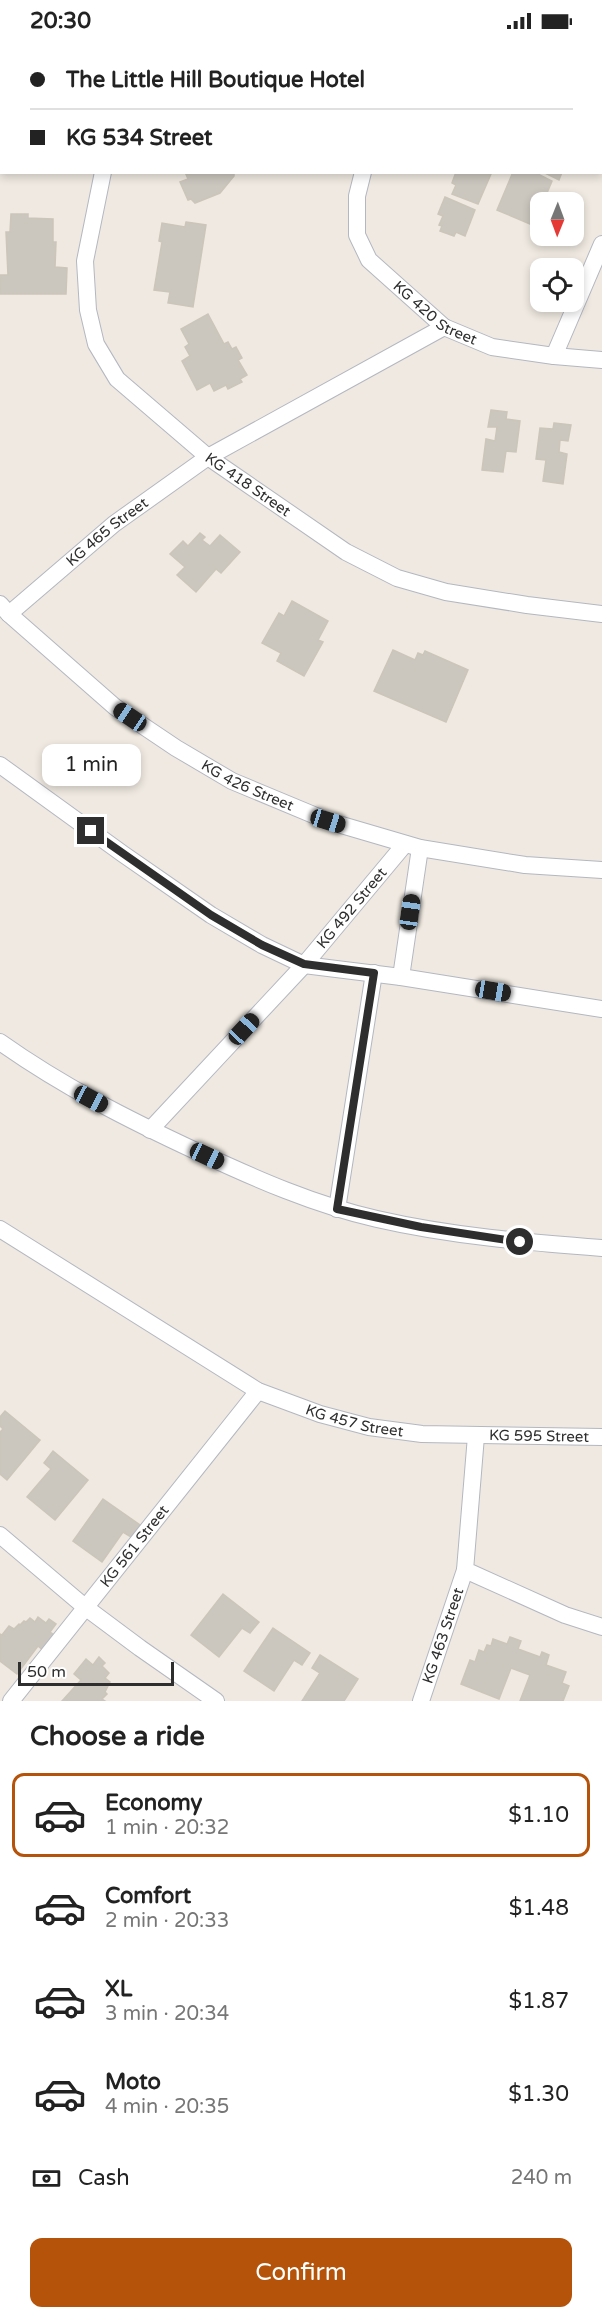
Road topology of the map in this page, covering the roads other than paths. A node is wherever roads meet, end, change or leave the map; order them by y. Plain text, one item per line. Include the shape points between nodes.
1 (103, 174) edge
2 (362, 174) edge
3 (602, 244) edge
4 (444, 327) junction
5 (554, 356) junction
6 (602, 360) edge
7 (208, 457) junction
8 (4, 609) edge
9 (602, 614) edge
10 (0, 765) edge
11 (412, 846) junction
12 (602, 870) edge
13 (304, 964) junction
14 (374, 973) junction
15 (401, 977) junction
16 (602, 1009) edge
17 (0, 1042) edge
18 (150, 1130) junction
19 (337, 1209) junction
20 (0, 1229) edge
21 (602, 1248) edge
22 (258, 1391) junction
23 (477, 1436) junction
24 (602, 1437) edge
25 (0, 1535) edge
26 (465, 1570) junction
27 (85, 1607) junction
28 (602, 1628) edge
29 (11, 1701) edge
30 (216, 1701) edge
31 (421, 1701) edge

1 - 7 street, KG 418 Street via 85,261 88,310 96,345 117,379
2 - 4 street, KG 420 Street via 357,196 357,236 369,260
3 - 5 street
4 - 5 street, KG 420 Street via 492,346
4 - 7 street, KG 465 Street
5 - 6 street, KG 420 Street
7 - 8 street, KG 465 Street
7 - 9 street, KG 418 Street via 346,552 397,578 469,596
8 - 11 street, KG 426 Street via 115,707 232,781 328,821
10 - 13 street via 211,915
11 - 12 street, KG 426 Street via 525,865
11 - 13 street, KG 492 Street
11 - 15 street
13 - 14 street
13 - 18 street, KG 492 Street
14 - 15 street
14 - 19 street
15 - 16 street
17 - 18 street via 72,1089
18 - 19 street via 246,1174
19 - 21 street via 500,1240
20 - 22 street, KG 457 Street
22 - 23 street, KG 457 Street via 369,1427
22 - 27 street, KG 561 Street
23 - 24 street, KG 595 Street
23 - 26 street
25 - 27 street
26 - 28 street
26 - 31 street, KG 463 Street
27 - 29 street, KG 561 Street
27 - 30 street

